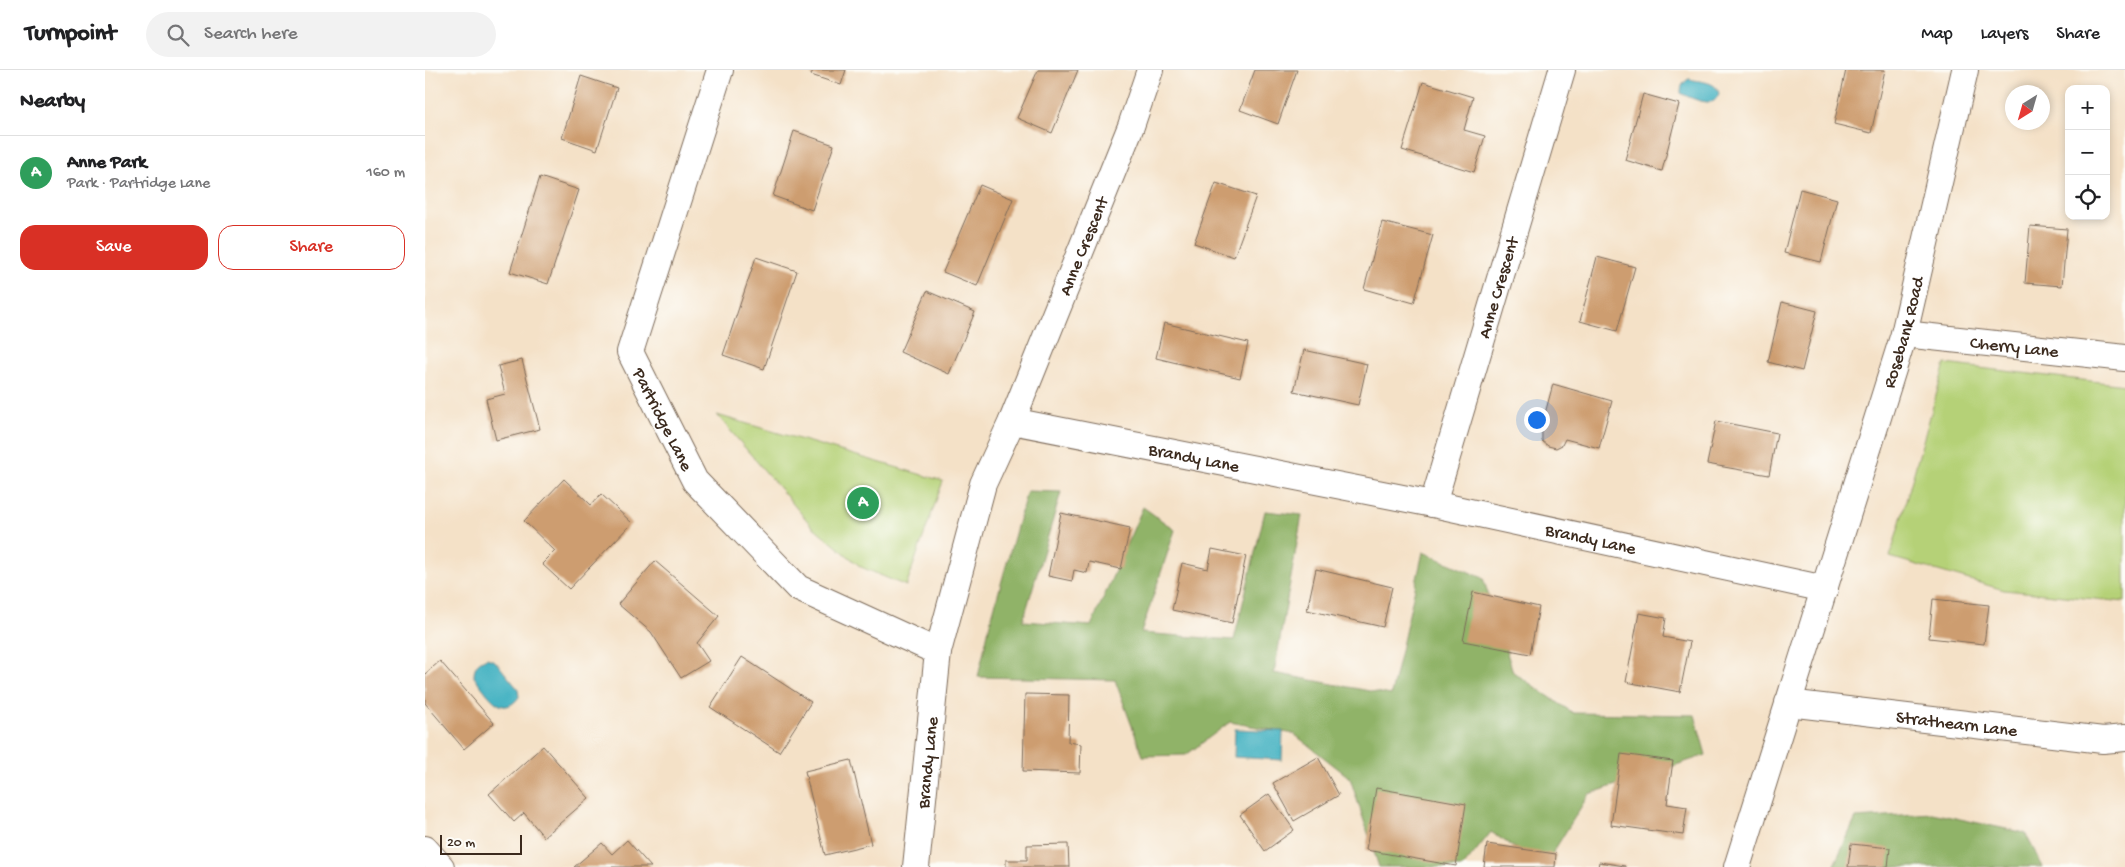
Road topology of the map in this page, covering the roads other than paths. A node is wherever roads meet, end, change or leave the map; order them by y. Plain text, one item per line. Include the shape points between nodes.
1 (719, 70) edge
2 (1150, 70) edge
3 (1562, 70) edge
4 (1965, 70) edge
5 (1904, 334) junction
6 (2125, 358) edge
7 (1012, 421) junction
8 (1433, 504) junction
9 (1825, 589) junction
10 (938, 652) junction
11 (1789, 703) junction
12 (2125, 738) edge
13 (425, 849) edge
14 (441, 867) edge
15 (916, 867) edge
16 (1737, 867) edge

1 - 10 street, Partridge Lane via 630,352 695,481 798,588
2 - 7 street, Anne Crescent via 1131,126
3 - 8 street, Anne Crescent
4 - 5 street, Rosebank Road
5 - 6 street, Cherry Lane
5 - 9 street, Rosebank Road
7 - 8 street, Brandy Lane
7 - 10 street, Brandy Lane via 983,484
8 - 9 street, Brandy Lane
9 - 11 street, Rosebank Road
10 - 15 street, Brandy Lane
11 - 12 street, Strathearn Lane via 2103,740
11 - 16 street, Rosebank Road
13 - 14 street

